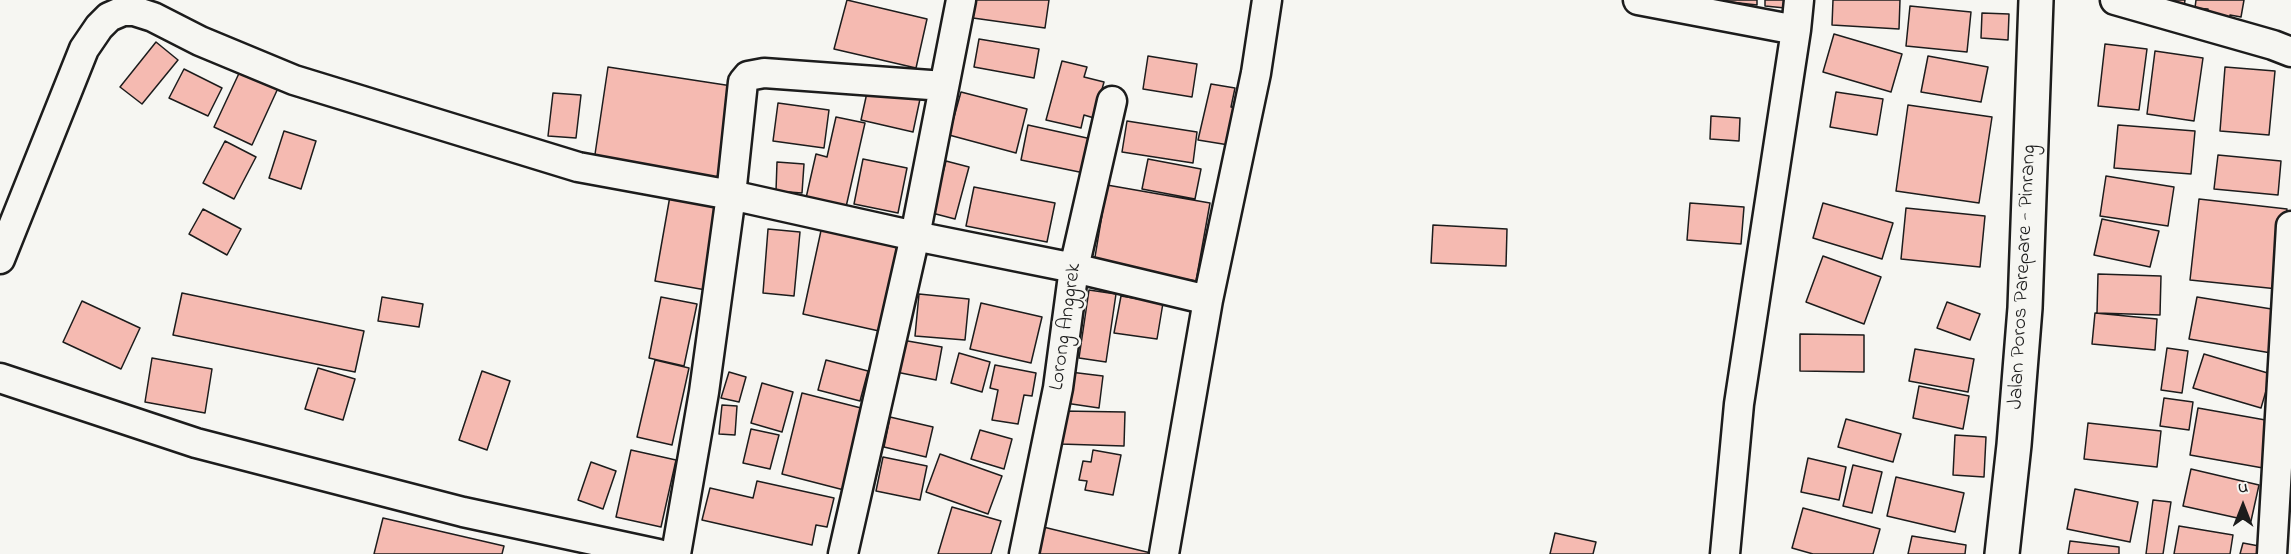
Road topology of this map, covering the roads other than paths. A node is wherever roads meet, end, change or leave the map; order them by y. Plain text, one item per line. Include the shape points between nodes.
1 (961, 0) edge
2 (1267, 0) edge
3 (1638, 0) edge
4 (1799, 0) edge
5 (2036, 0) edge
6 (2115, 0) edge
7 (118, 6) edge
8 (1796, 30) junction
9 (2291, 52) edge
10 (944, 86) junction
11 (1112, 101) dead end
12 (731, 195) junction
13 (2291, 226) edge
14 (915, 236) junction
15 (0, 259) edge
16 (1074, 268) junction
17 (1208, 300) junction
18 (0, 378) edge
19 (658, 554) edge
20 (676, 554) edge
21 (843, 554) edge
22 (1024, 554) edge
23 (1164, 554) edge
24 (1725, 554) edge
25 (2002, 554) edge
26 (2272, 554) edge

1 - 10 street
2 - 17 street via 1256,73
3 - 8 street
4 - 8 street
5 - 25 highway, Jalan Poros Parepare - Pinrang via 2025,308
6 - 9 street
7 - 12 street via 153,17 200,42 294,80 578,167
7 - 15 street via 84,49
8 - 24 street via 1739,404
10 - 12 street via 764,73 748,76 741,88
10 - 14 street
11 - 16 street, Lorong Anggrek
12 - 14 street
12 - 20 street via 704,392
13 - 26 street
14 - 16 street
14 - 21 street
16 - 17 street
16 - 22 street, Lorong Anggrek via 1058,388
17 - 23 street
18 - 19 street via 196,443 463,512

